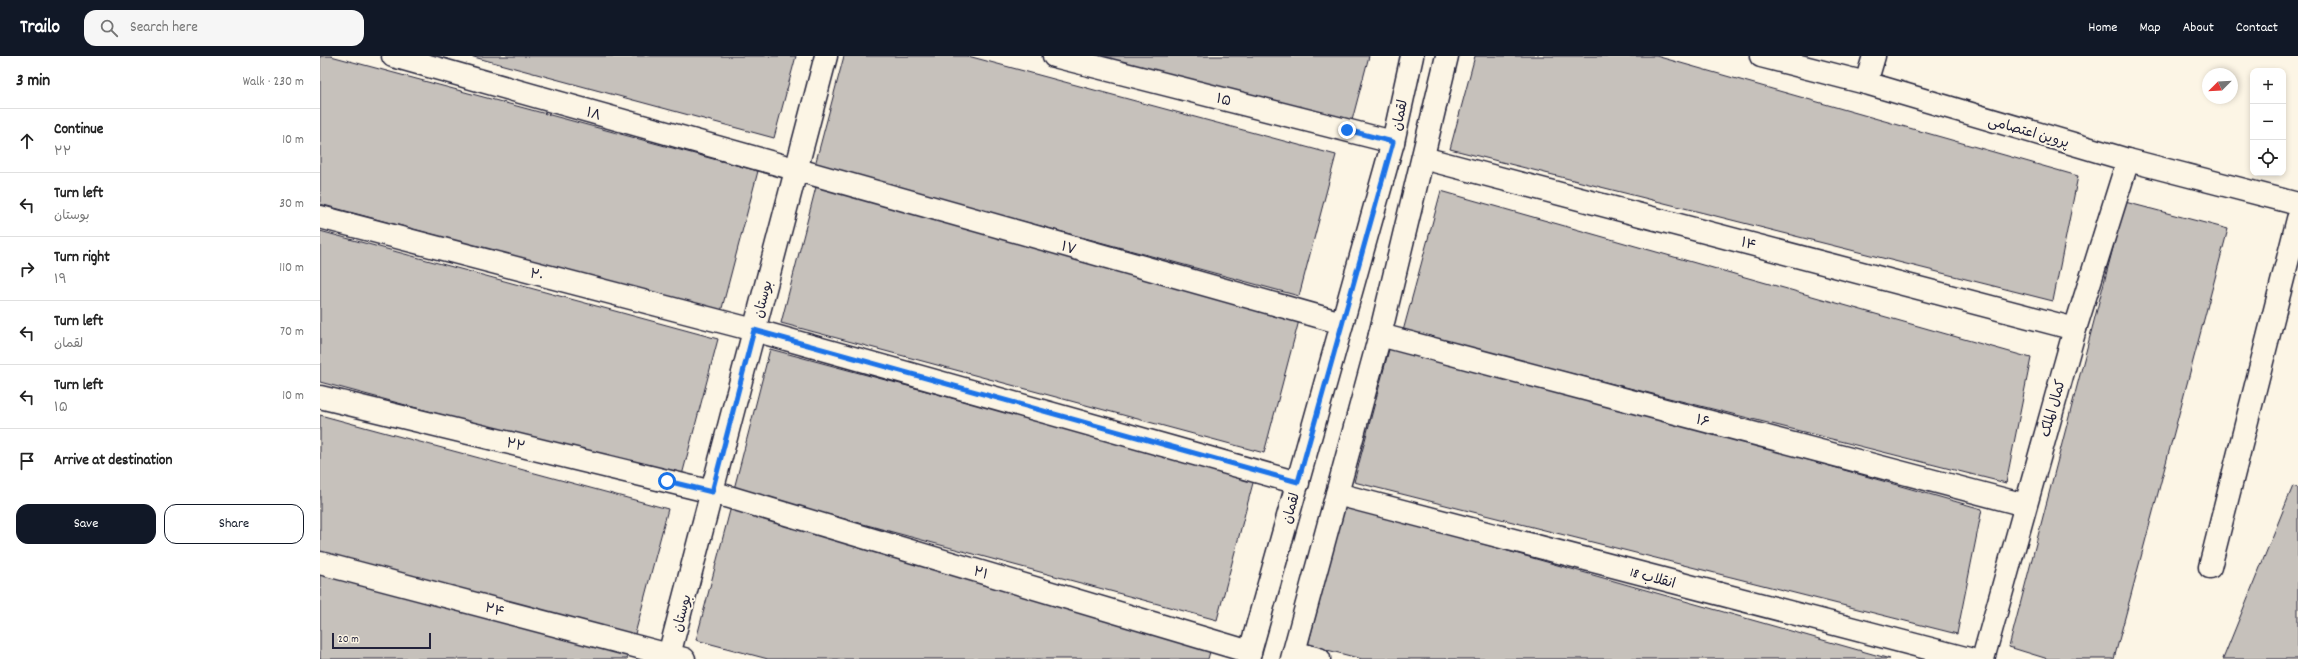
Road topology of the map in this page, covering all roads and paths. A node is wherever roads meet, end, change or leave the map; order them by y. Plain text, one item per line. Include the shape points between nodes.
1 (393, 56) edge
2 (826, 56) edge
3 (1054, 56) edge
4 (1412, 56) edge
5 (1447, 56) edge
6 (1761, 56) edge
7 (1874, 56) edge
8 (1866, 83) junction
9 (1393, 142) junction
10 (1423, 158) junction
11 (2128, 160) junction
12 (796, 170) junction
13 (2298, 204) edge
14 (320, 217) edge
15 (2298, 219) edge
16 (1342, 323) junction
17 (2075, 329) junction
18 (754, 330) junction
19 (1380, 335) junction
20 (320, 397) edge
21 (1298, 482) junction
22 (712, 492) junction
23 (1336, 494) junction
24 (2025, 505) junction
25 (320, 563) edge
26 (2210, 567) dead end
27 (1249, 655) edge
28 (1293, 656) edge
29 (674, 658) edge
30 (1319, 659) edge
31 (1969, 659) edge
32 (1983, 659) edge

1 - 12 street, ۱۸
2 - 12 street, بوستان
3 - 9 street, ۱۵
4 - 9 street, لقمان
5 - 10 street
6 - 8 street, پروین اعتصامی
7 - 8 street
8 - 11 street, پروین اعتصامی
9 - 16 street, لقمان
10 - 17 street, ۱۴
10 - 19 street
11 - 13 street, پروین اعتصامی
11 - 17 street, کمال الملک
12 - 16 street, ۱۷
12 - 18 street, بوستان
14 - 18 street, ۲۰
15 - 26 street
16 - 21 street, لقمان
17 - 24 street, کمال الملک
18 - 21 street, ۲۰
18 - 22 street, بوستان
19 - 23 street
19 - 24 street, ۱۶
20 - 22 street, ۲۲
21 - 27 street, لقمان
22 - 27 street, ۲۱
22 - 29 street, بوستان
23 - 28 street
23 - 31 street, انقلاب 18
24 - 32 street, کمال الملک
25 - 29 street, ۲۴
28 - 30 street

